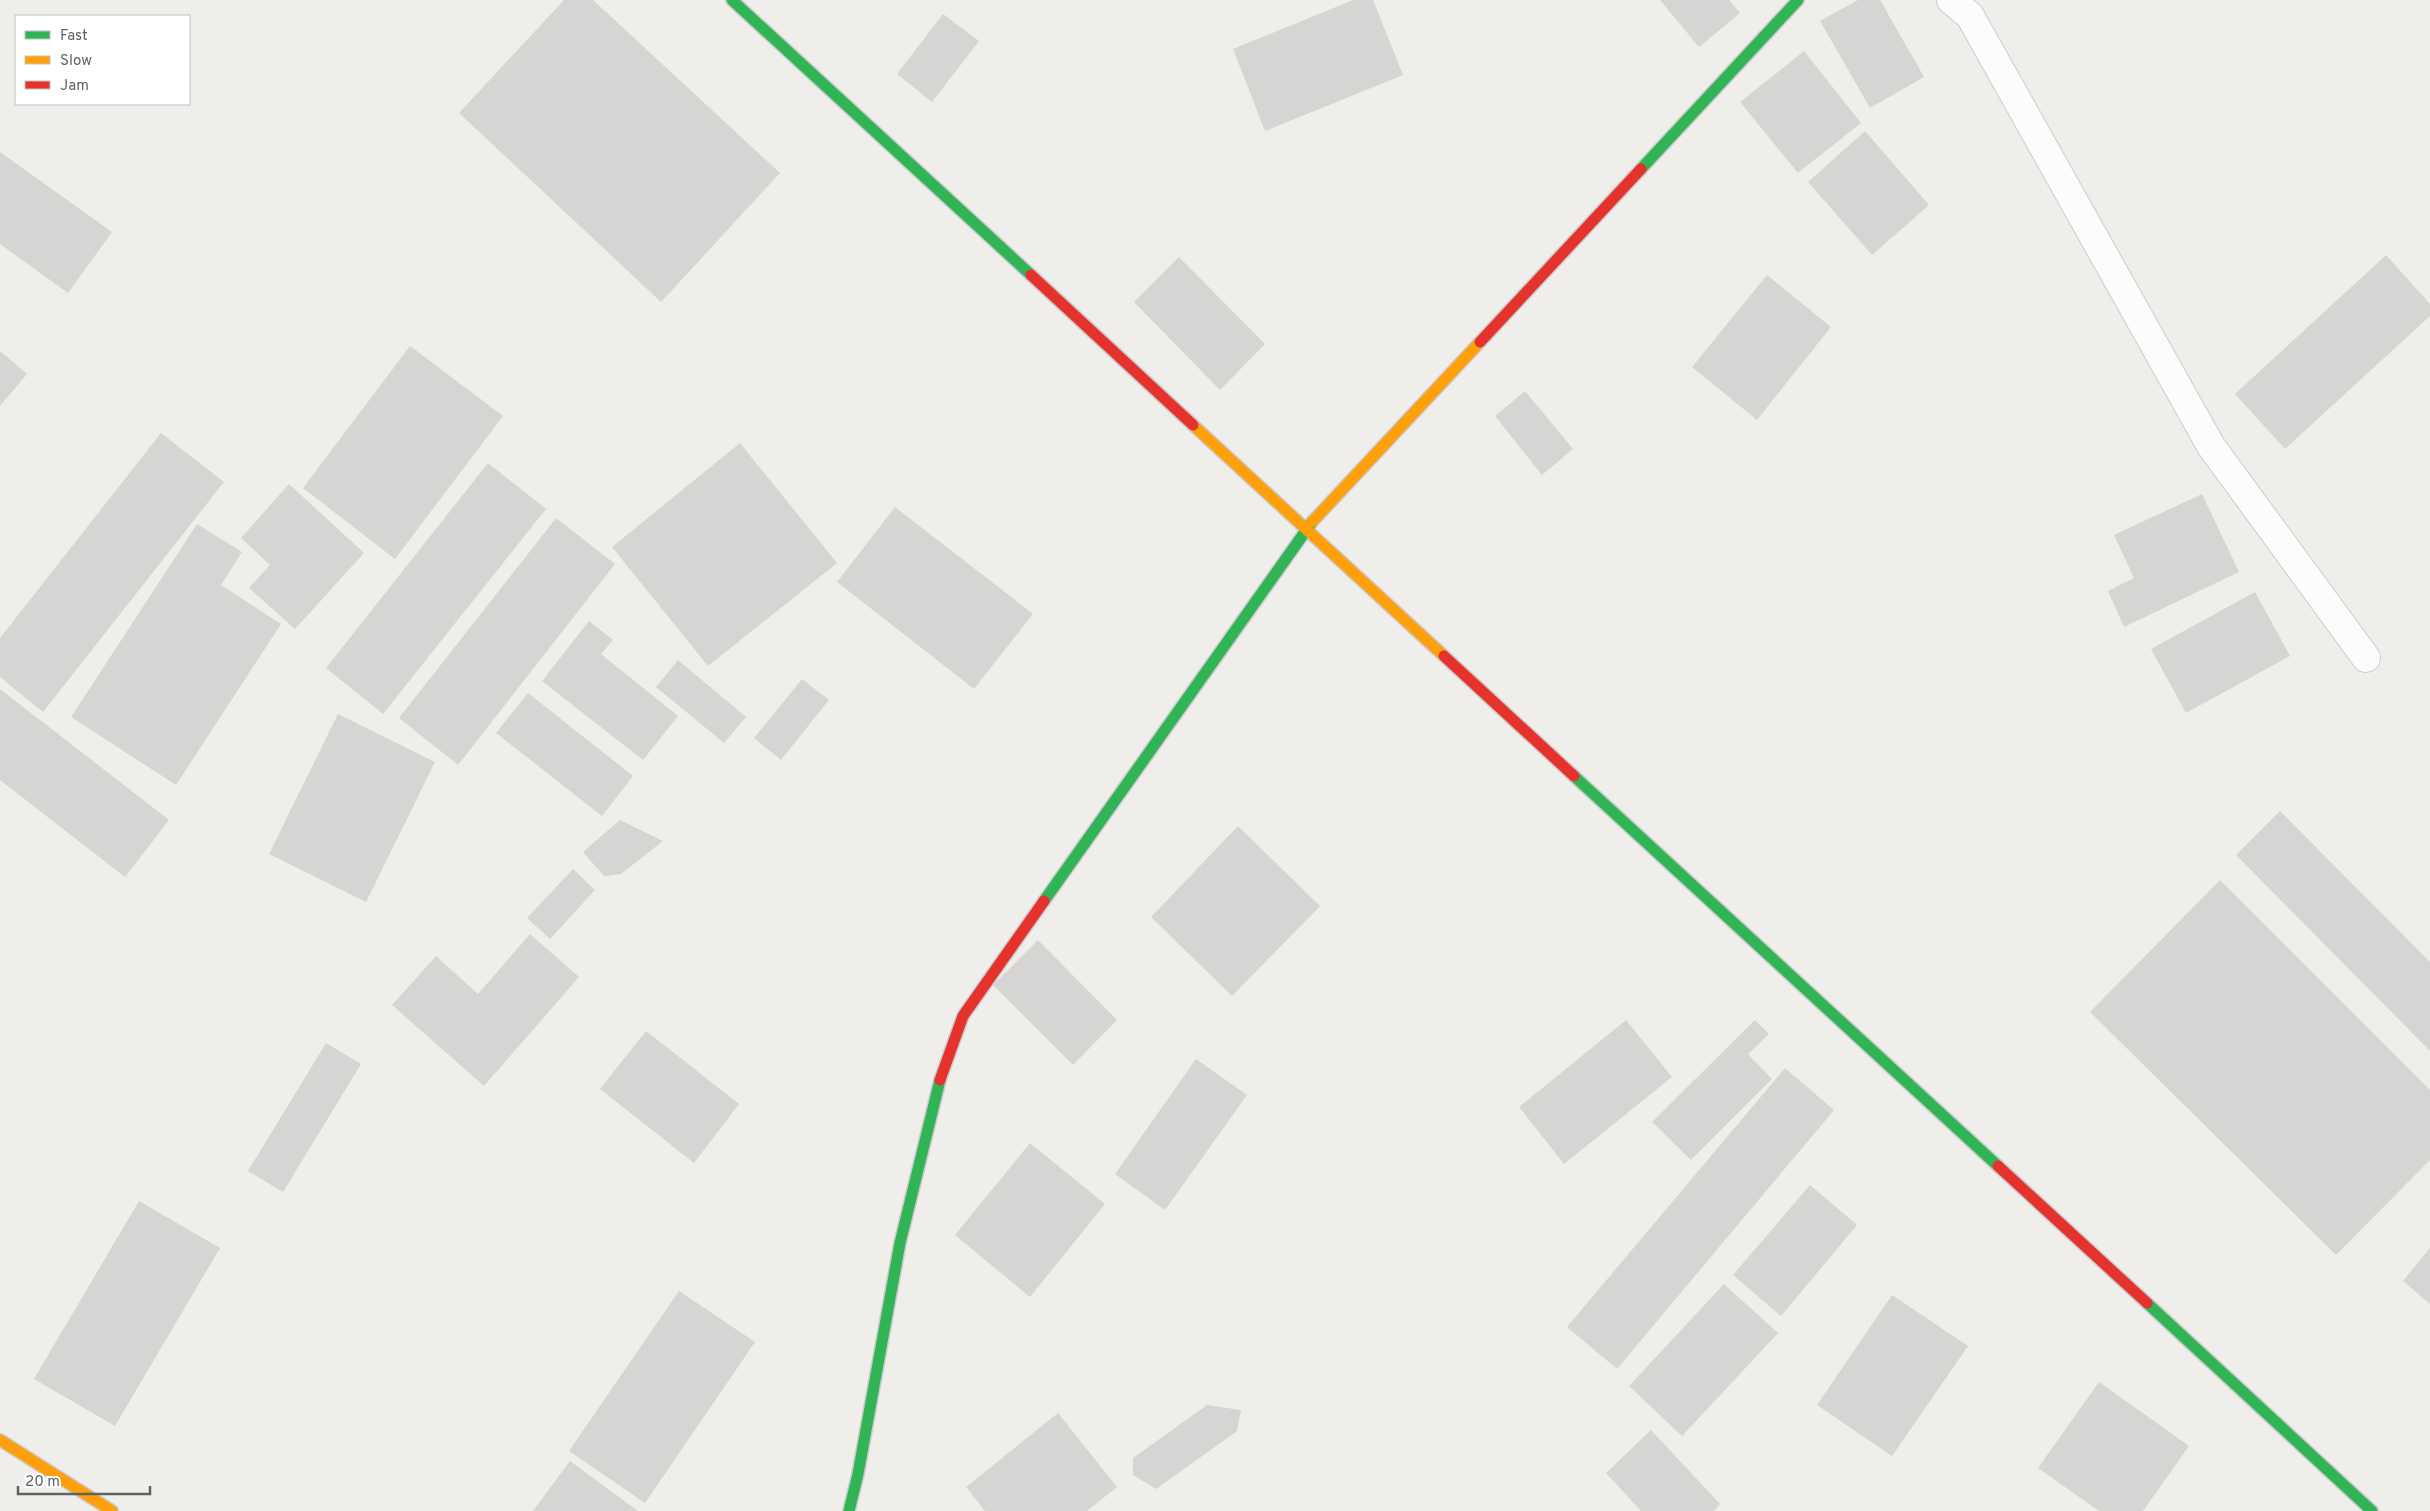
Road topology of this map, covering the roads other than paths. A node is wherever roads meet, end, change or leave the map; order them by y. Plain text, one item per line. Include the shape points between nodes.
1 (732, 0) edge
2 (1798, 0) edge
3 (1951, 0) edge
4 (1307, 528) junction
5 (2366, 658) dead end
6 (0, 1440) edge
7 (112, 1511) edge
8 (849, 1511) edge
9 (2372, 1511) edge

1 - 4 main road
2 - 4 main road
3 - 5 street via 1970,16 2211,446
4 - 8 main road via 963,1016 938,1086 900,1243
4 - 9 main road
6 - 7 main road

